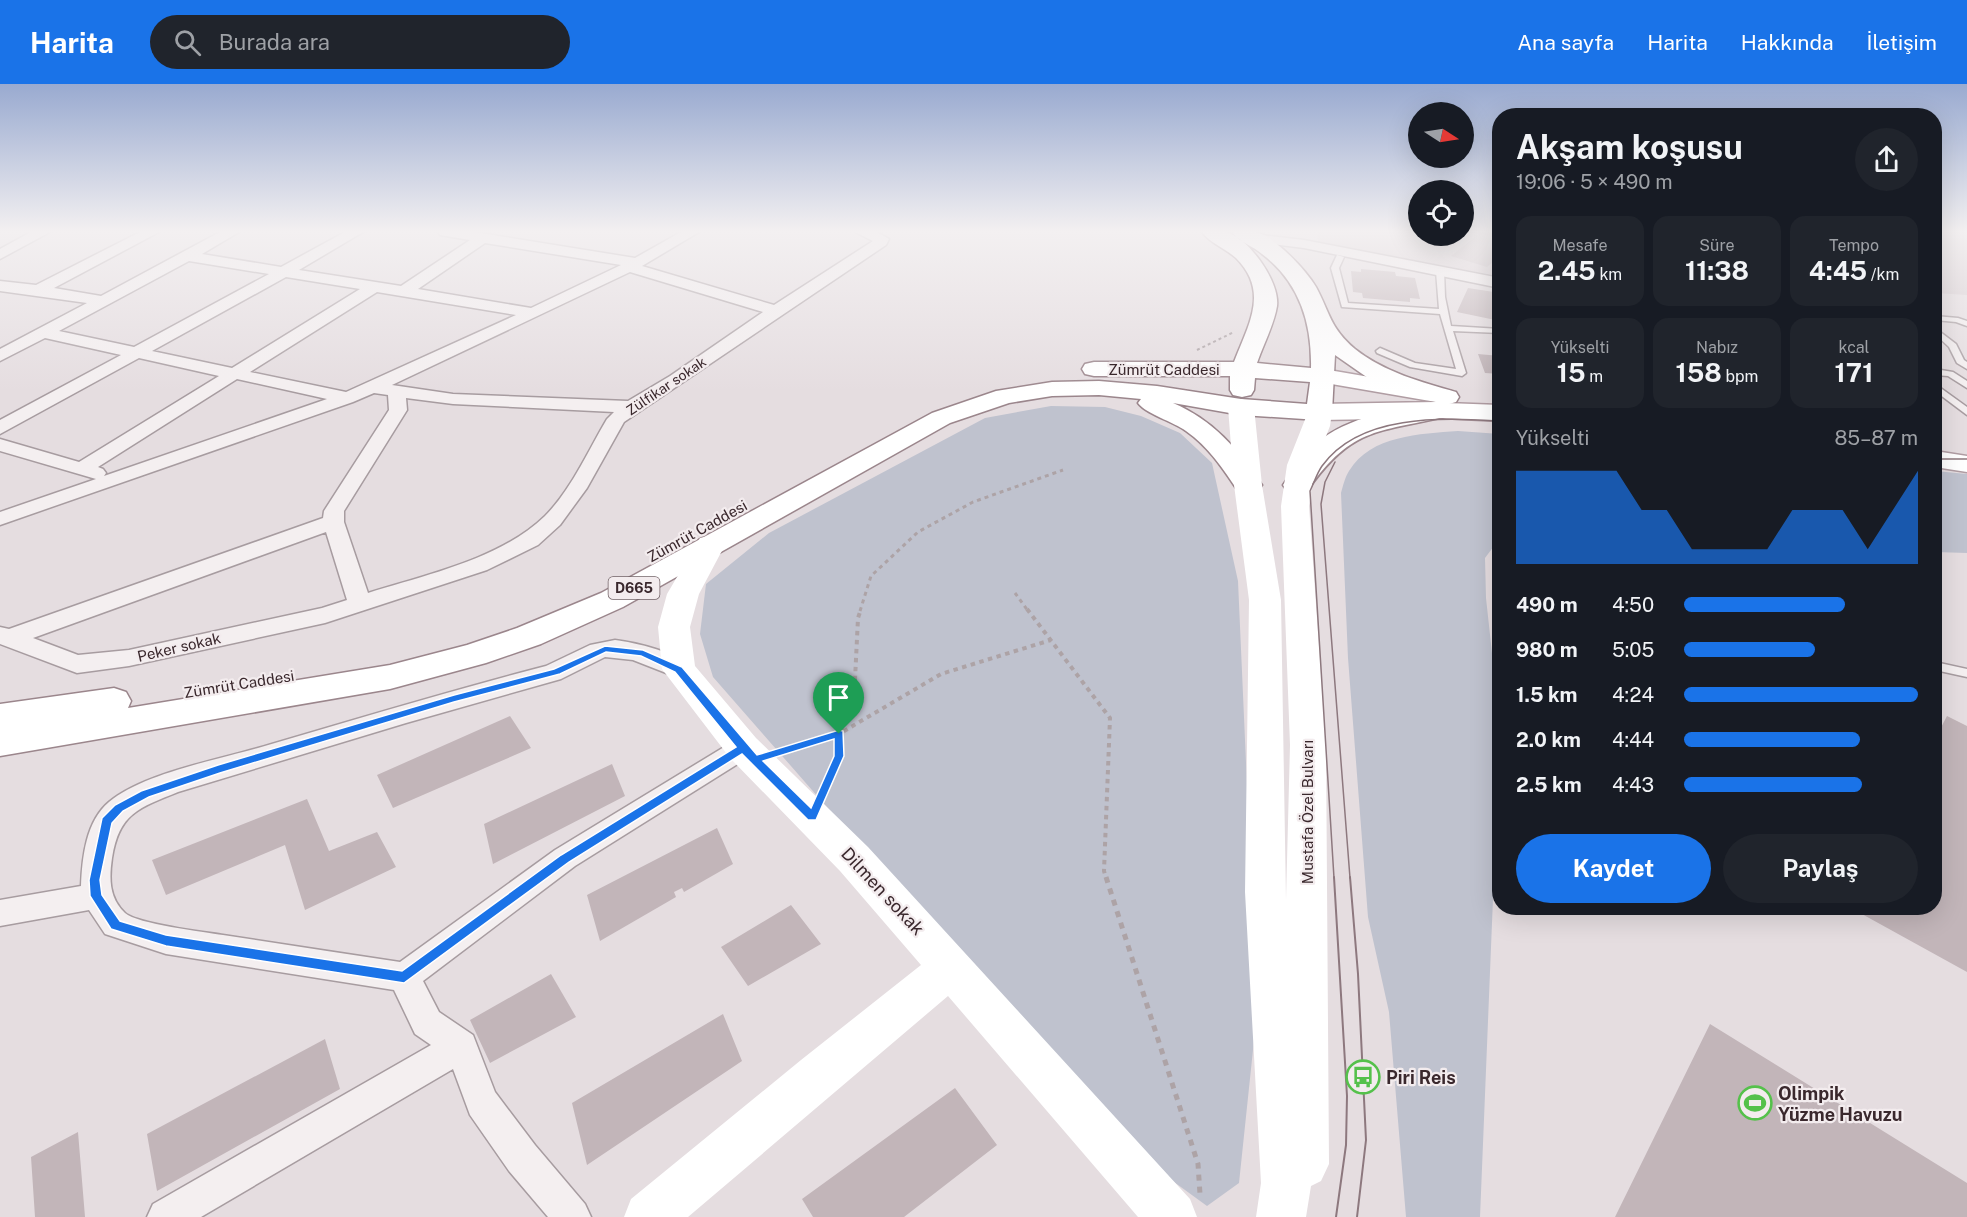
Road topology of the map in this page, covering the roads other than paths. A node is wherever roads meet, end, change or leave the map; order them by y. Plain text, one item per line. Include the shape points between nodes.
1 (48, 285) edge
2 (134, 285) edge
3 (257, 285) edge
4 (361, 285) edge
5 (414, 285) edge
6 (591, 285) edge
7 (695, 285) edge
8 (816, 285) edge
9 (1264, 285) edge
10 (1302, 285) edge
11 (1339, 285) edge
12 (1439, 285) edge
13 (0, 286) edge
14 (374, 287) junction
15 (38, 290) junction
16 (403, 292) junction
17 (104, 301) junction
18 (1266, 306) junction
19 (776, 311) junction
20 (1443, 312) junction
21 (532, 313) junction
22 (1942, 319) edge
23 (1967, 324) edge
24 (1321, 325) junction
25 (1448, 328) junction
26 (1492, 331) edge
27 (43, 333) junction
28 (1942, 336) edge
29 (1953, 346) junction
30 (1967, 346) edge
31 (1380, 351) dead end
32 (135, 353) junction
33 (0, 356) edge
34 (1967, 366) edge
35 (1120, 368) junction
36 (1244, 369) junction
37 (1942, 373) edge
38 (236, 375) junction
39 (1323, 376) junction
40 (1967, 385) edge
41 (371, 387) junction
42 (1052, 389) junction
43 (397, 391) junction
44 (1942, 392) edge
45 (347, 398) junction
46 (1445, 404) junction
47 (1492, 405) edge
48 (632, 407) junction
49 (1240, 407) junction
50 (1319, 412) junction
51 (1492, 412) edge
52 (1967, 412) edge
53 (0, 428) edge
54 (1942, 444) edge
55 (0, 446) edge
56 (1967, 446) edge
57 (1942, 460) edge
58 (1967, 464) edge
59 (81, 469) junction
60 (115, 479) junction
61 (1248, 485) junction
62 (1297, 485) junction
63 (0, 519) edge
64 (333, 522) junction
65 (710, 545) junction
66 (360, 604) junction
67 (4, 636) edge
68 (1942, 668) edge
69 (679, 669) junction
70 (1967, 674) edge
71 (0, 717) edge
72 (0, 742) edge
73 (749, 754) junction
74 (96, 896) junction
75 (0, 913) edge
76 (952, 967) junction
77 (404, 977) junction
78 (461, 1046) junction
79 (1186, 1206) edge
80 (166, 1217) edge
81 (572, 1217) edge
82 (649, 1217) edge
83 (1281, 1217) edge
84 (1303, 1217) edge

1 - 15 street
2 - 17 street
3 - 32 street
4 - 14 street
5 - 16 street
6 - 21 street
7 - 19 street
8 - 19 street, Zülfikar sokak
9 - 18 main road
10 - 24 main road
11 - 20 lane via 1345,306
12 - 20 lane
13 - 15 street
14 - 16 street
14 - 38 street
15 - 17 street
16 - 21 street
17 - 27 street
18 - 35 main road via 1251,328 1191,357
18 - 36 main road
19 - 48 street, Zülfikar sokak
20 - 25 lane
21 - 41 street
22 - 23 lane
24 - 39 main road, Mustafa Özel Bulvarı
24 - 46 main road via 1332,342 1360,365
25 - 26 lane
25 - 31 lane via 1461,373 1413,365
27 - 32 street
27 - 33 street
28 - 29 lane
29 - 30 lane
29 - 34 lane
32 - 38 street
32 - 53 street
35 - 36 main road, Zümrüt Caddesi
35 - 71 main road, Zümrüt Caddesi / D665 via 1022,376 949,396 656,555 526,615 424,649 179,694
36 - 39 main road, Zümrüt Caddesi
36 - 49 main road
37 - 40 lane
38 - 45 street
38 - 59 street
39 - 46 main road, Zümrüt Caddesi
39 - 50 main road, Mustafa Özel Bulvarı
41 - 43 street
41 - 45 street
42 - 49 main road, D665 via 1126,390
42 - 61 main road via 1126,396 1186,418 1231,457
42 - 65 main road, D665 via 995,399 941,418
43 - 48 street via 453,399
43 - 64 street via 398,410 334,511
44 - 52 lane
45 - 60 street
46 - 47 main road
46 - 50 main road
46 - 51 main road
46 - 62 main road via 1347,434 1310,463
48 - 66 street, Zülfikar sokak via 616,419 577,488 553,520 530,540 479,565
49 - 50 main road, D665
49 - 61 main road
50 - 62 main road, Mustafa Özel Bulvarı
54 - 56 main road
55 - 59 street
57 - 58 main road
59 - 60 street
60 - 63 street
61 - 83 main road via 1265,600 1265,892 1286,1183
62 - 84 main road, Mustafa Özel Bulvarı via 1308,745
64 - 66 street
64 - 67 street
65 - 69 main road via 683,594 674,627
65 - 72 main road, D665 via 612,600 474,655 390,677
66 - 67 street, Peker sokak via 129,658 77,664
68 - 70 lane
69 - 73 main road, Dilmen sokak
69 - 74 street via 643,653 605,649 556,671 454,698 145,794 119,808 106,821 94,880
73 - 76 main road, Dilmen sokak via 854,859
73 - 77 street via 565,858
74 - 75 street
74 - 77 street via 116,925 166,940
76 - 79 main road, Dilmen sokak
76 - 82 main road
77 - 78 street via 427,1023
78 - 80 street
78 - 81 street via 482,1103

